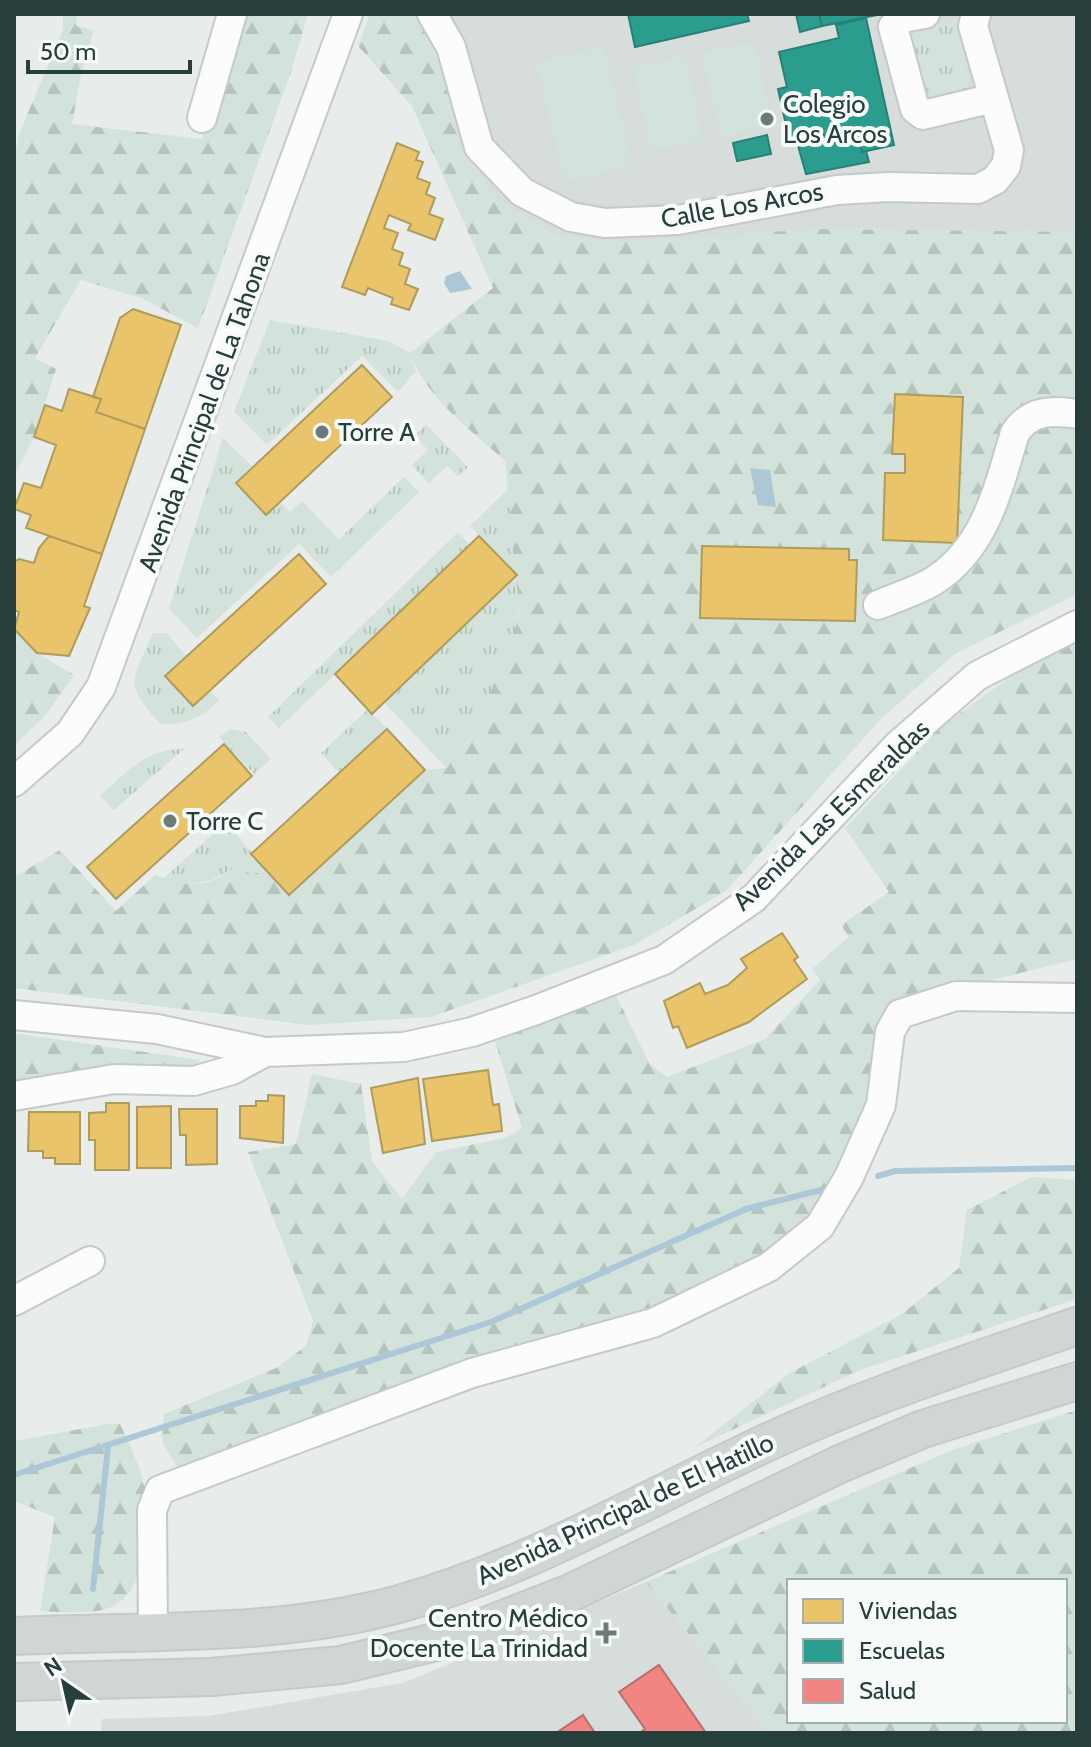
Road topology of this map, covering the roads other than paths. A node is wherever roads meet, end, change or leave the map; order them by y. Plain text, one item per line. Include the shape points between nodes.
1 (232, 14) edge
2 (348, 14) edge
3 (432, 14) edge
4 (925, 14) edge
5 (976, 14) edge
6 (994, 98) junction
7 (202, 118) dead end
8 (1077, 414) edge
9 (878, 605) dead end
10 (1077, 625) edge
11 (14, 782) edge
12 (1077, 998) edge
13 (14, 1015) edge
14 (265, 1052) junction
15 (14, 1096) edge
16 (90, 1261) dead end
17 (14, 1301) edge
18 (1077, 1326) edge
19 (1077, 1381) edge
20 (156, 1630) junction
21 (14, 1636) edge
22 (14, 1682) edge

1 - 7 street
2 - 11 street, Avenida Principal de La Tahona via 101,687 70,733
3 - 6 street, Calle Los Arcos via 451,47 479,147 533,199 571,217 605,223 678,220 837,190 978,189 995,180 1006,166 1009,150
4 - 6 street via 902,18 893,27 915,109 923,115
5 - 6 street, Calle Los Arcos via 973,26
8 - 9 street via 1040,413 1024,419 984,526 961,560 933,582
10 - 14 street, Avenida Las Esmeraldas via 977,676 898,745 754,898 664,960 472,1032 404,1047
12 - 20 street via 956,996 900,1014 890,1032 881,1105 849,1177 820,1226 769,1267 653,1323 472,1373 160,1490
13 - 14 street, Avenida Las Esmeraldas via 157,1029
14 - 15 street via 232,1070 194,1081 114,1079
16 - 17 street
18 - 20 main road, Avenida Principal de El Hatillo via 873,1396 490,1575 344,1616 283,1626
19 - 22 main road, Avenida Principal de El Hatillo via 923,1429 568,1594 460,1636 341,1665 212,1677
20 - 21 main road, Avenida Principal de El Hatillo

